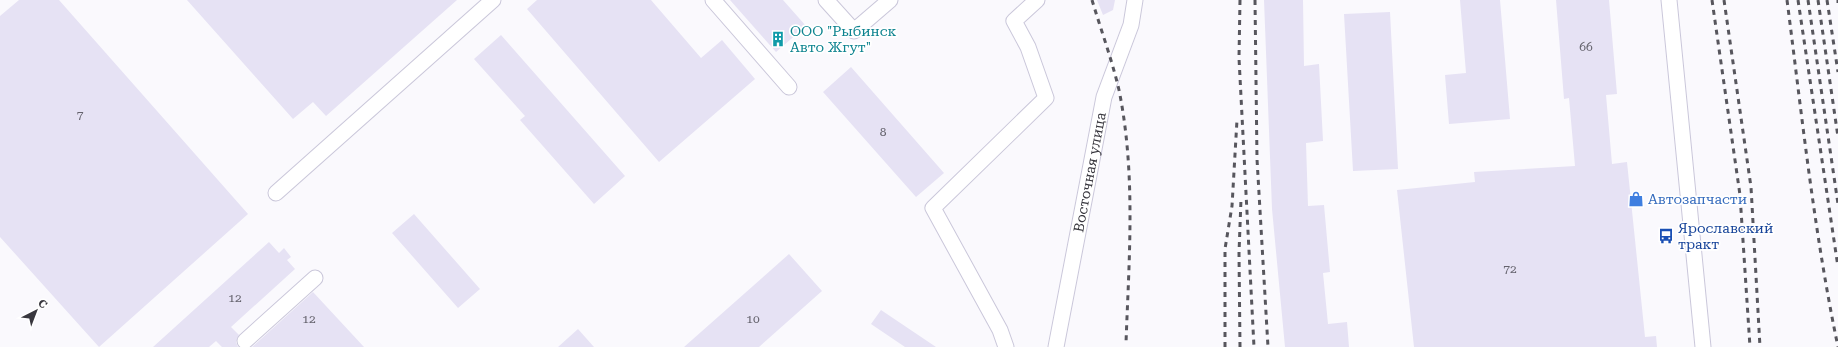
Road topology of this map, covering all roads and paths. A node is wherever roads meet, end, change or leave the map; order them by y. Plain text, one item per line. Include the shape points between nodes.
1 (493, 0) edge
2 (713, 0) edge
3 (826, 0) edge
4 (890, 0) edge
5 (1037, 0) edge
6 (1135, 0) edge
7 (1669, 0) edge
8 (789, 87) dead end
9 (276, 193) dead end
10 (315, 278) dead end
11 (245, 341) dead end
12 (1006, 347) edge
13 (1056, 347) edge
14 (1703, 347) edge

1 - 9 street
2 - 8 street
3 - 4 street via 854,31
5 - 12 street via 1014,21 1028,47 1046,98 933,208 1000,330
6 - 13 street, Восточная улица via 1131,24 1104,97
7 - 14 street
10 - 11 street

